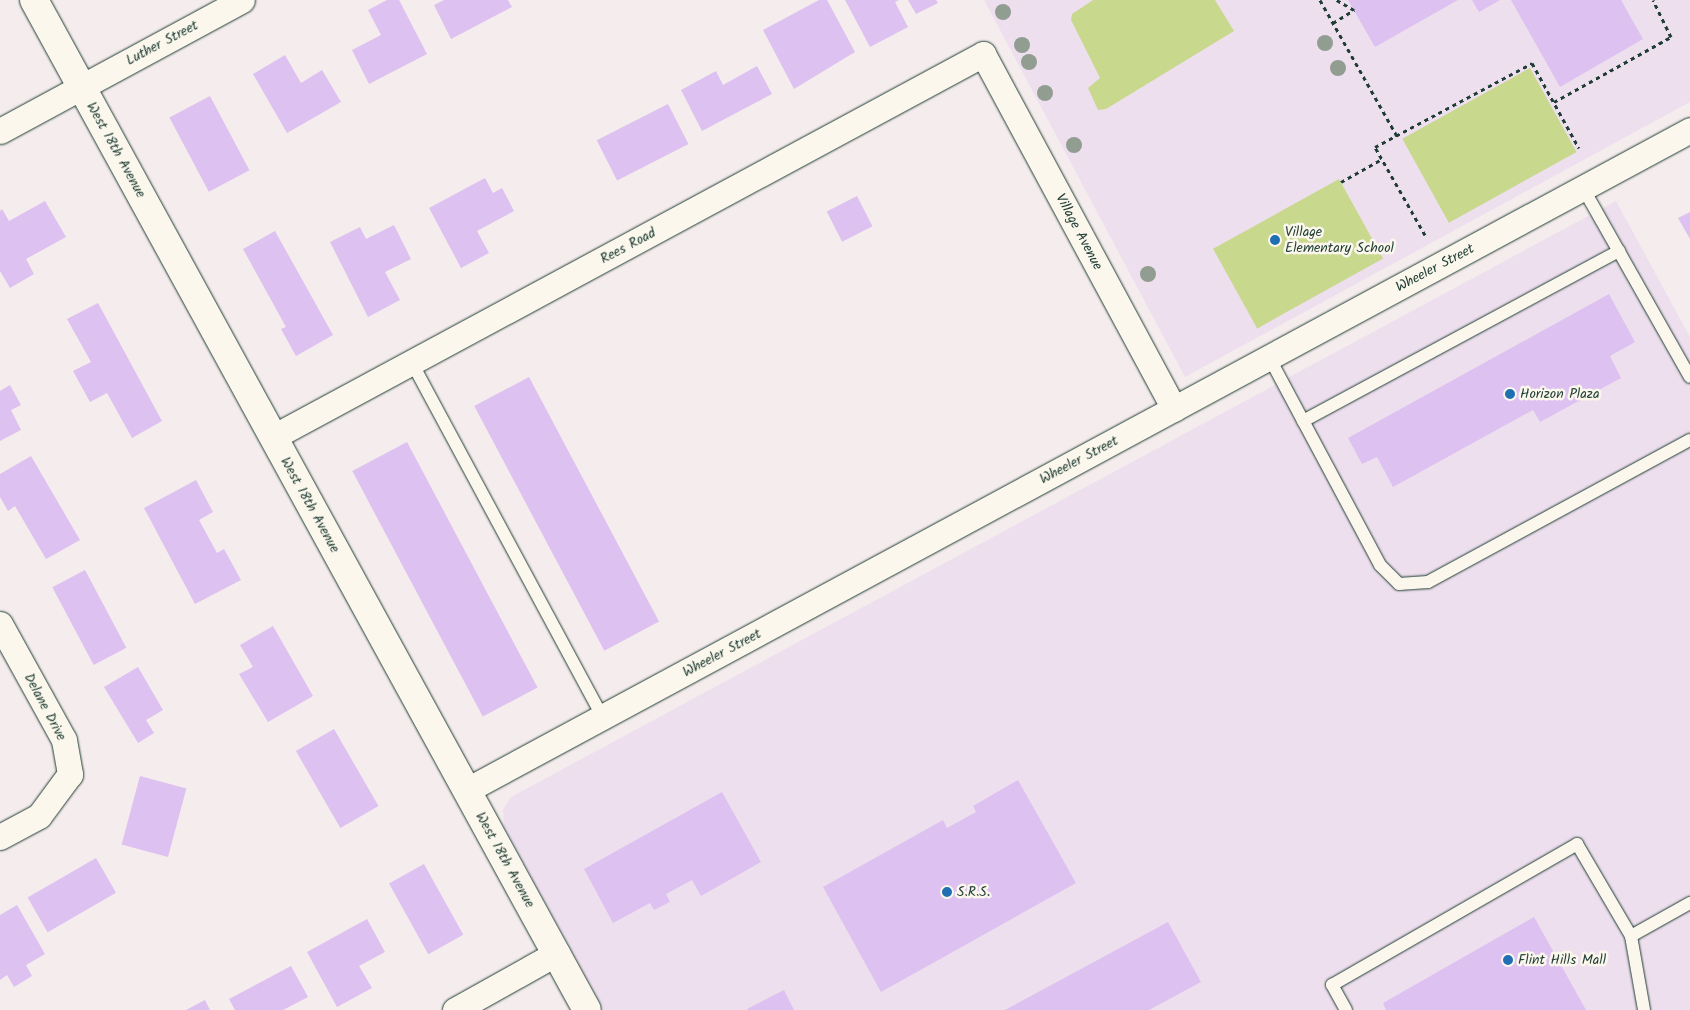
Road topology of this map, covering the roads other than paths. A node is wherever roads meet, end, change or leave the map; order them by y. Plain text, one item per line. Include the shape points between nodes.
1 (34, 0) edge
2 (242, 0) edge
3 (983, 54) joint
4 (81, 86) junction
5 (1690, 130) edge
6 (0, 131) edge
7 (1584, 188) junction
8 (1619, 251) junction
9 (1269, 357) junction
10 (412, 362) junction
11 (1690, 377) edge
12 (1174, 409) junction
13 (1303, 421) junction
14 (273, 437) junction
15 (1690, 440) edge
16 (0, 624) edge
17 (603, 717) junction
18 (467, 790) junction
19 (0, 837) edge
20 (1690, 903) edge
21 (1631, 936) junction
22 (557, 953) junction
23 (455, 1010) edge
24 (587, 1010) edge
25 (1346, 1010) edge
26 (1644, 1010) edge

1 - 4 street, West 18th Avenue
2 - 4 street, Luther Street
3 - 10 street, Rees Road
3 - 12 street, Village Avenue
4 - 6 street, Luther Street
4 - 14 street, West 18th Avenue
5 - 7 street, Wheeler Street
7 - 8 lane
7 - 9 street, Wheeler Street
8 - 11 lane
8 - 13 lane
9 - 12 street, Wheeler Street
9 - 13 lane
10 - 14 street, Rees Road
10 - 17 lane
12 - 17 street, Wheeler Street
13 - 15 lane via 1380,565 1399,584 1428,582
14 - 18 street, West 18th Avenue
16 - 19 street, Delane Drive via 64,740 70,774 39,816
17 - 18 street, Wheeler Street
18 - 22 street, West 18th Avenue
20 - 21 lane
21 - 25 lane via 1576,844 1332,985
21 - 26 lane
22 - 23 street
22 - 24 street, West 18th Avenue

